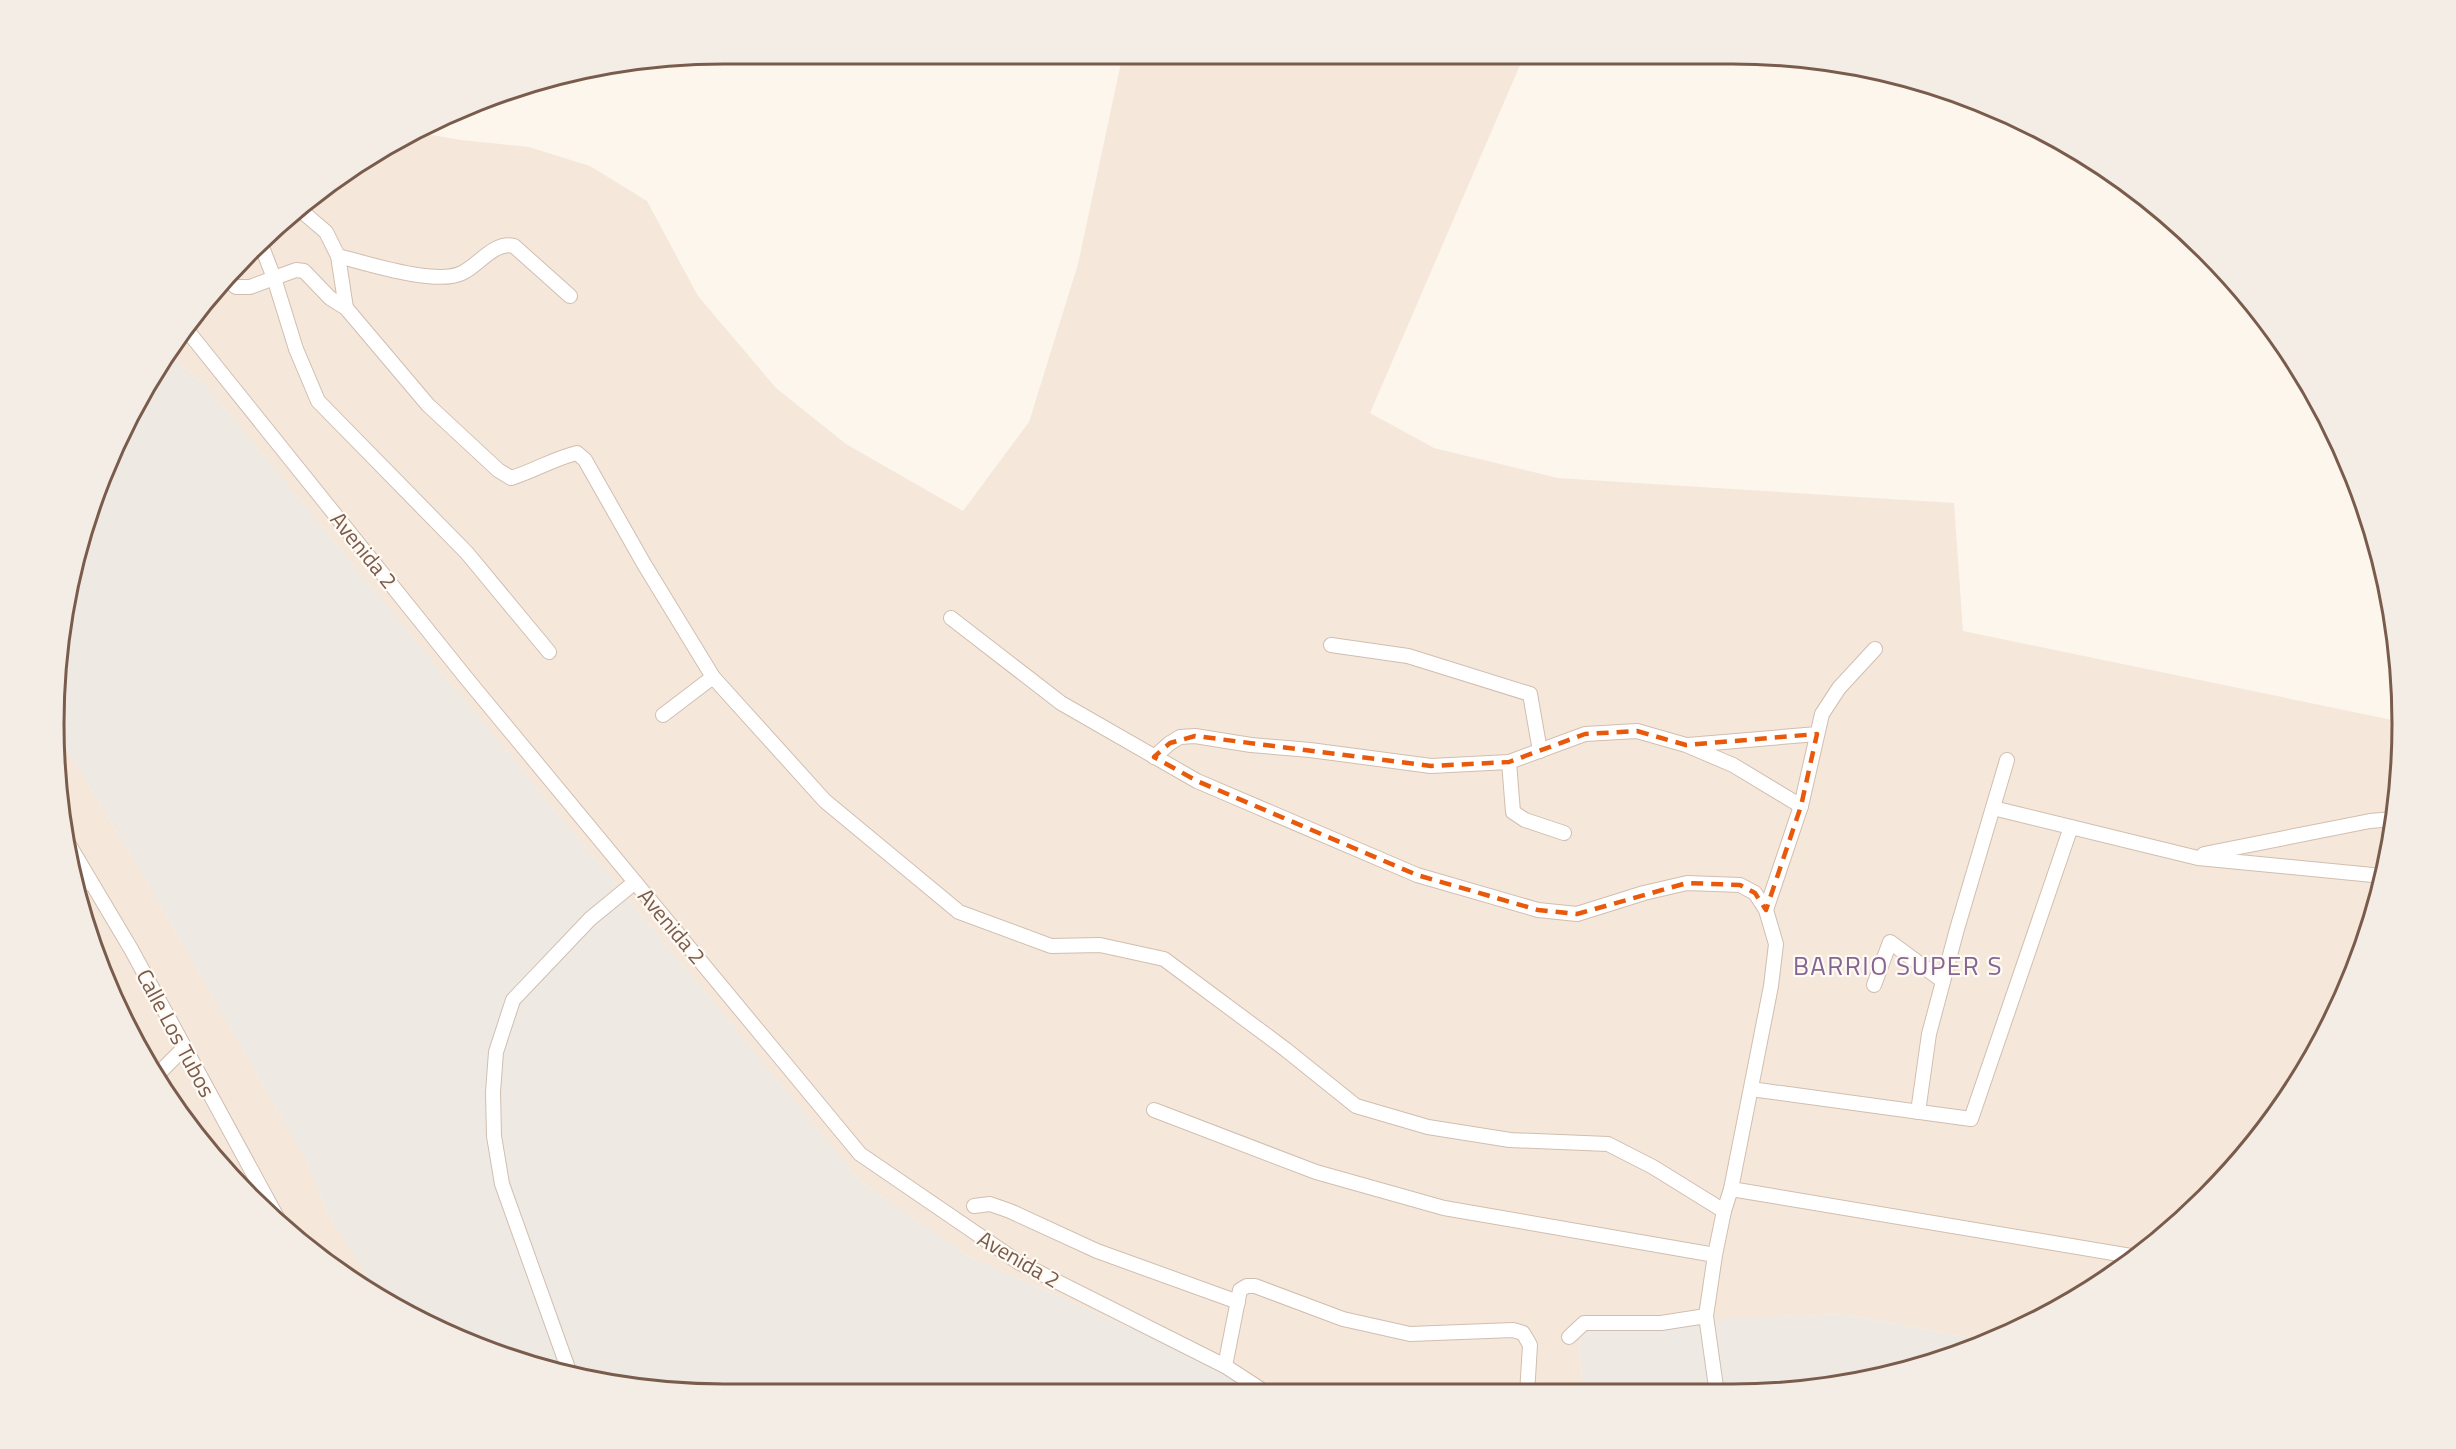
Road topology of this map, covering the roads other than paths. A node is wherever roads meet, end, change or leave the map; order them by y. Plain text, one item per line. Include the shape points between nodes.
1 (306, 215) edge
2 (264, 252) edge
3 (338, 256) junction
4 (274, 278) junction
5 (233, 284) edge
6 (570, 296) dead end
7 (346, 308) junction
8 (192, 336) edge
9 (951, 618) dead end
10 (1331, 645) dead end
11 (1875, 649) dead end
12 (549, 652) dead end
13 (713, 677) junction
14 (663, 715) dead end
15 (1817, 734) junction
16 (1686, 745) junction
17 (1540, 751) junction
18 (1154, 757) junction
19 (2007, 760) dead end
20 (1509, 762) junction
21 (1801, 806) junction
22 (1993, 808) junction
23 (2385, 820) edge
24 (2071, 827) junction
25 (1564, 833) dead end
26 (2193, 856) junction
27 (79, 861) edge
28 (2374, 875) edge
29 (90, 880) junction
30 (635, 882) junction
31 (84, 883) edge
32 (1766, 910) junction
33 (1943, 981) junction
34 (1874, 985) dead end
35 (184, 1048) junction
36 (163, 1069) edge
37 (1751, 1089) junction
38 (1154, 1110) dead end
39 (1918, 1112) junction
40 (1731, 1189) junction
41 (268, 1200) edge
42 (974, 1206) dead end
43 (1724, 1211) junction
44 (1715, 1255) junction
45 (2124, 1255) edge
46 (1238, 1302) junction
47 (1706, 1316) junction
48 (1569, 1337) dead end
49 (567, 1365) edge
50 (1225, 1366) junction
51 (1253, 1384) edge
52 (1528, 1384) edge
53 (1716, 1384) edge

1 - 3 street via 326,232
2 - 4 street
3 - 6 street via 411,274 447,276 462,273 508,244
3 - 7 street
4 - 5 street via 250,287
4 - 7 street via 304,271 330,298
4 - 12 street via 296,349 318,401 467,553
7 - 13 street via 428,405 498,470 511,478 568,455 578,453 585,460
8 - 30 street, Avenida 2
9 - 18 street via 1061,703
10 - 17 street via 1408,656 1530,694
11 - 15 street via 1827,705
13 - 14 street
13 - 43 street via 825,801 959,912 1051,946 1100,945 1164,959 1356,1106 1428,1127 1510,1140 1608,1144
15 - 16 street
15 - 21 street
16 - 17 street via 1637,731 1585,734
16 - 21 street via 1733,765
17 - 20 street
18 - 20 street via 1180,737 1196,736 1431,766
18 - 32 street via 1197,781 1417,875 1538,910 1577,914 1687,883 1740,885 1755,893
19 - 22 street
20 - 25 street via 1513,812 1524,820
21 - 32 street
22 - 24 street
22 - 33 street
23 - 26 street
24 - 26 street
24 - 39 street via 1971,1119
26 - 28 street
27 - 29 street, Calle Los Tubos
29 - 31 street
29 - 35 street, Calle Los Tubos
30 - 49 street via 590,919 513,1000 496,1052 494,1136 502,1184
30 - 50 street, Avenida 2 via 861,1154 1018,1262
32 - 37 street via 1776,944
33 - 34 street via 1890,942
33 - 39 street via 1929,1034
35 - 36 street
35 - 41 street, Calle Los Tubos
37 - 39 street
37 - 40 street
38 - 44 street via 1316,1172 1444,1208
40 - 43 street
40 - 45 street
42 - 46 street via 990,1204 1010,1211 1097,1251
43 - 44 street
44 - 47 street
46 - 50 street
46 - 52 street via 1240,1290 1255,1286 1343,1319 1410,1334 1513,1330 1523,1333 1530,1345
47 - 48 street via 1661,1323 1584,1323
47 - 53 street
50 - 51 street, Avenida 2

